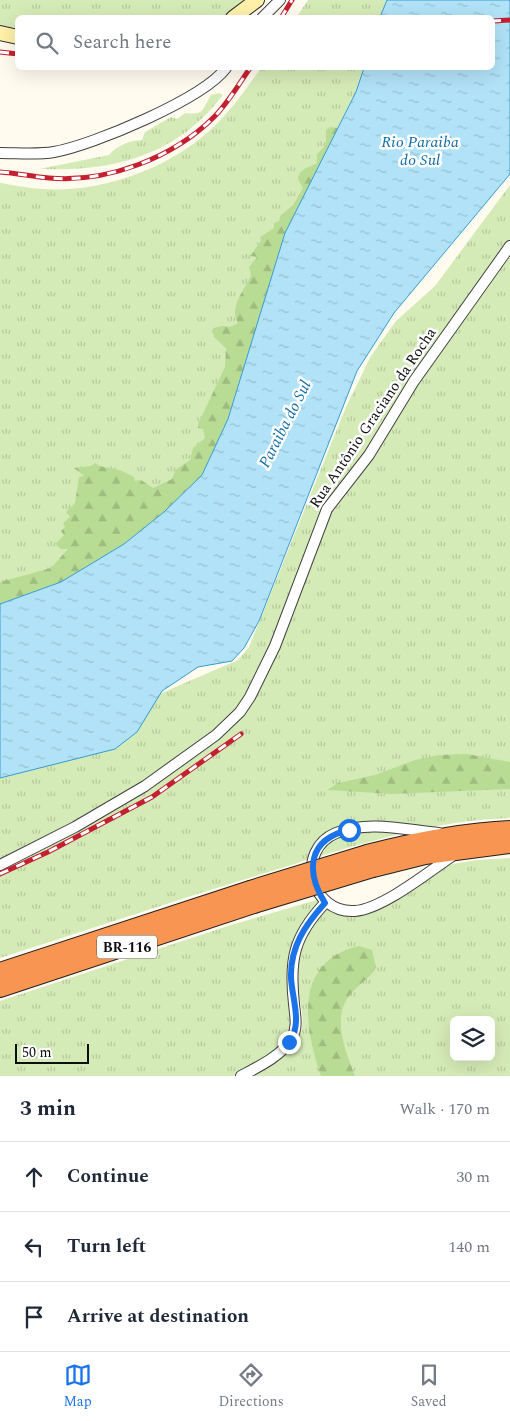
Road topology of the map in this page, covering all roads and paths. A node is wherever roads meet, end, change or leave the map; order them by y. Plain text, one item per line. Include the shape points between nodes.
1 (257, 0) edge
2 (280, 0) edge
3 (237, 15) edge
4 (265, 15) edge
5 (0, 33) edge
6 (15, 36) edge
7 (224, 70) edge
8 (0, 153) edge
9 (510, 246) edge
10 (510, 830) edge
11 (460, 842) junction
12 (510, 844) edge
13 (0, 865) edge
14 (252, 897) junction
15 (325, 903) junction
16 (0, 972) edge
17 (0, 988) edge
18 (241, 1076) edge

1 - 3 street
2 - 4 street
5 - 6 street
7 - 8 street via 173,105 73,148 52,152
9 - 13 street, Rua Antônio Graciano da Rocha via 414,380 369,455 327,509 275,646 240,712 216,735 145,786 75,827
10 - 11 highway, BR-116
11 - 12 highway, BR-116
11 - 14 highway, BR-116, bridge via 419,841 370,861
11 - 15 street via 412,883 367,908 342,910
11 - 15 street via 367,827 336,833 319,847 312,864 313,879
14 - 16 highway, BR-116
14 - 17 highway, BR-116
15 - 18 street via 306,926 294,952 291,978 296,1024 292,1040 278,1053

